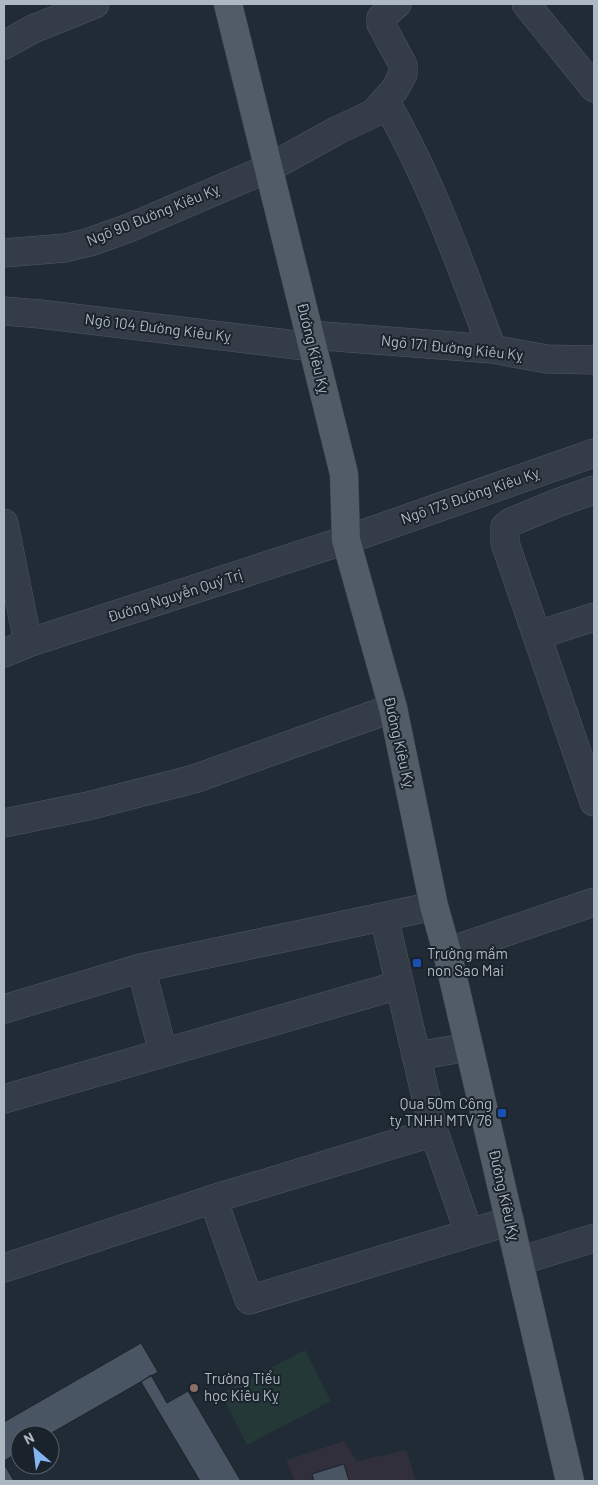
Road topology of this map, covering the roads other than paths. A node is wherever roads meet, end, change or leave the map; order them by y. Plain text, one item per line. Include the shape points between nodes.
1 (95, 4) edge
2 (228, 4) edge
3 (397, 4) edge
4 (526, 4) edge
5 (4, 45) edge
6 (594, 88) edge
7 (385, 101) junction
8 (269, 168) junction
9 (4, 253) edge
10 (4, 311) edge
11 (311, 341) junction
12 (492, 349) junction
13 (594, 360) edge
14 (594, 453) edge
15 (594, 490) edge
16 (4, 523) edge
17 (346, 540) junction
18 (594, 617) edge
19 (538, 635) junction
20 (16, 648) edge
21 (393, 708) junction
22 (589, 767) edge
23 (594, 802) edge
24 (4, 823) edge
25 (594, 902) edge
26 (434, 906) junction
27 (384, 917) junction
28 (447, 952) junction
29 (141, 968) junction
30 (399, 985) junction
31 (4, 1009) edge
32 (469, 1047) junction
33 (163, 1052) junction
34 (416, 1056) junction
35 (4, 1099) edge
36 (434, 1132) junction
37 (213, 1199) junction
38 (510, 1221) junction
39 (469, 1233) junction
40 (594, 1238) edge
41 (519, 1261) junction
42 (4, 1268) edge
43 (570, 1481) edge

1 - 5 street via 33,29
2 - 8 main road, Đường Kiêu Kỵ
3 - 7 street, Ngõ 90 Đường Kiêu Kỵ via 381,18 403,74
4 - 6 street
7 - 8 street, Ngõ 90 Đường Kiêu Kỵ via 374,113
7 - 12 street via 401,128 436,207
8 - 9 street, Ngõ 90 Đường Kiêu Kỵ via 90,242 65,248
8 - 11 main road, Đường Kiêu Kỵ
10 - 11 street, Ngõ 104 Đường Kiêu Kỵ
11 - 12 street, Ngõ 171 Đường Kiêu Kỵ
11 - 17 main road, Đường Kiêu Kỵ via 344,474
12 - 13 street, Ngõ 171 Đường Kiêu Kỵ via 547,359
14 - 17 street, Ngõ 173 Đường Kiêu Kỵ
15 - 19 street via 520,518 505,527 505,543
16 - 20 street
17 - 20 street, Đường Nguyễn Quý Trị
17 - 21 main road, Đường Kiêu Kỵ
18 - 19 street
19 - 22 street
21 - 24 street via 194,779
21 - 26 main road, Đường Kiêu Kỵ
22 - 23 street
25 - 28 street
26 - 27 street
26 - 28 main road, Đường Kiêu Kỵ
27 - 29 street
27 - 30 street
28 - 32 main road, Đường Kiêu Kỵ
29 - 31 street
29 - 33 street
30 - 33 street
30 - 34 street
32 - 34 street
32 - 38 main road, Đường Kiêu Kỵ
33 - 35 street
34 - 36 street
36 - 37 street
36 - 39 street
37 - 39 street via 249,1300
37 - 42 street
38 - 39 street
38 - 41 main road, Đường Kiêu Kỵ
40 - 41 street
41 - 43 main road, Đường Kiêu Kỵ

